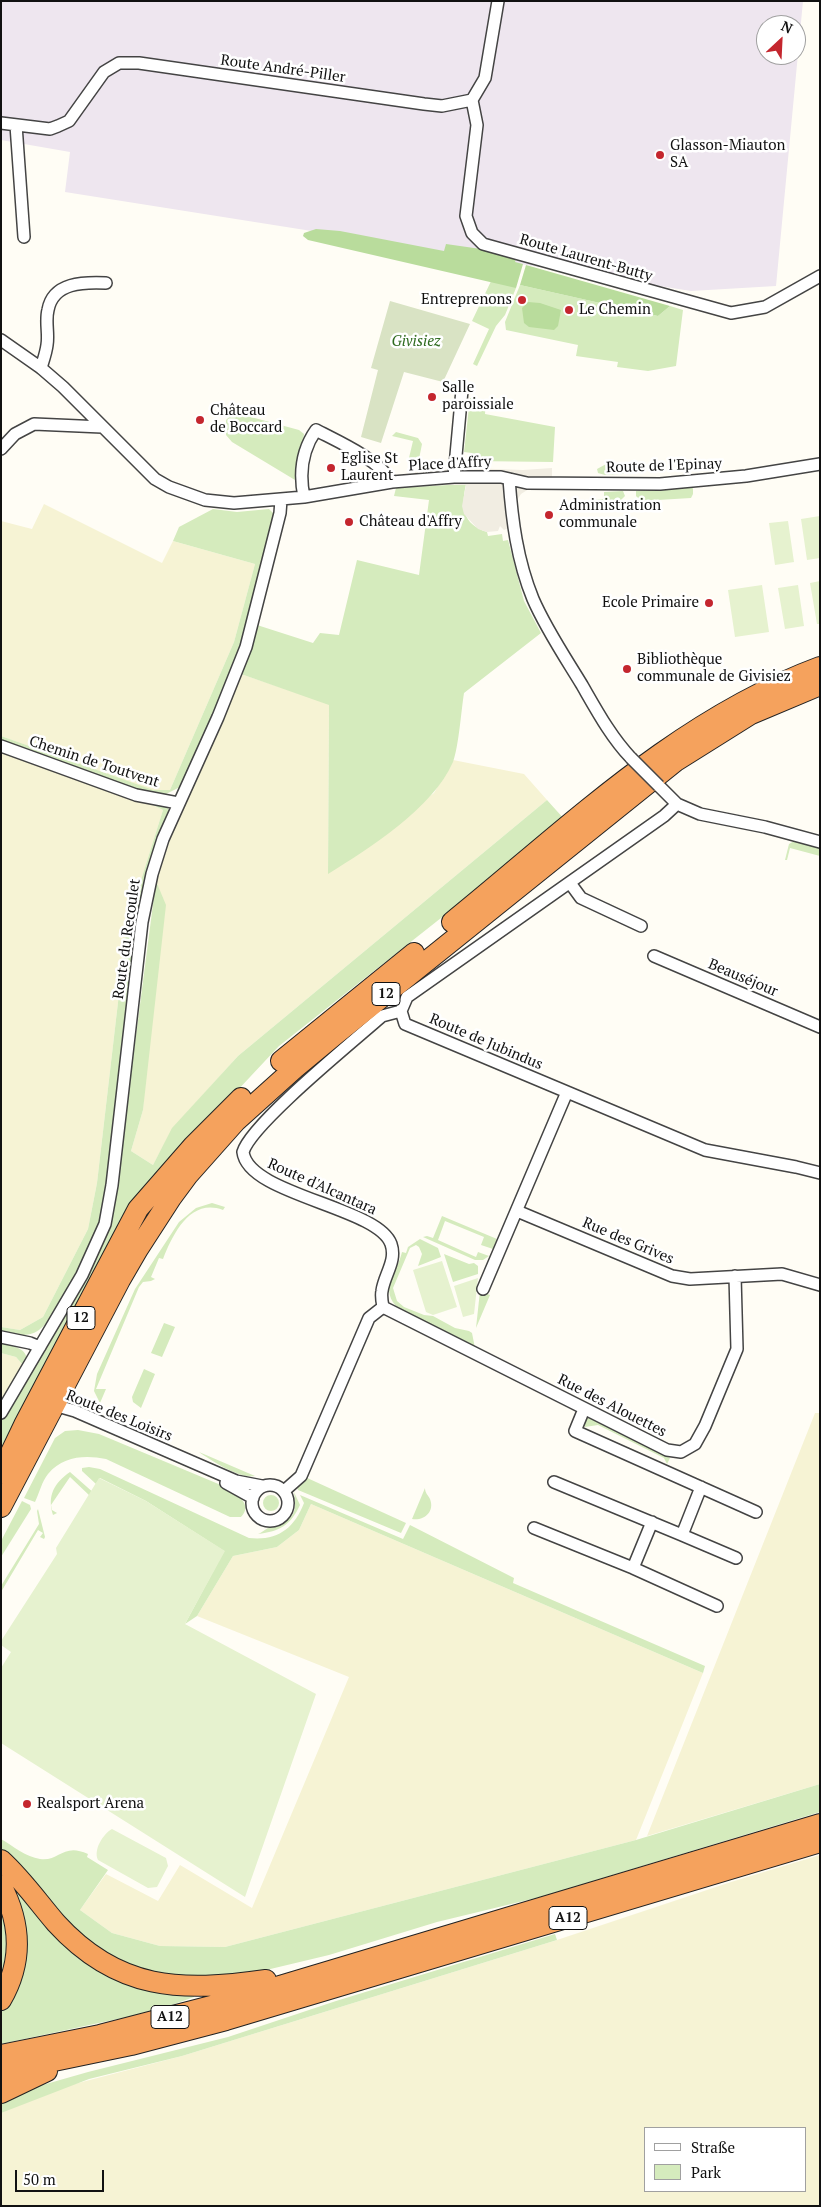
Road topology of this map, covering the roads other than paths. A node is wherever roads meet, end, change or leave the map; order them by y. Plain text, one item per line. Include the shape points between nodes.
1 (498, 1) edge
2 (472, 100) junction
3 (1, 123) edge
4 (16, 125) junction
5 (24, 237) dead end
6 (820, 276) edge
7 (106, 283) dead end
8 (1, 340) edge
9 (41, 368) junction
10 (462, 390) dead end
11 (102, 428) junction
12 (1, 449) edge
13 (820, 464) edge
14 (454, 477) junction
15 (509, 479) junction
16 (392, 482) junction
17 (304, 497) junction
18 (281, 500) junction
19 (820, 667) edge
20 (820, 685) edge
21 (1, 746) edge
22 (178, 803) junction
23 (677, 804) junction
24 (820, 842) edge
25 (570, 883) junction
26 (641, 926) dead end
27 (654, 956) dead end
28 (401, 1011) junction
29 (820, 1027) edge
30 (567, 1092) junction
31 (820, 1173) edge
32 (517, 1211) junction
33 (735, 1276) junction
34 (820, 1285) edge
35 (483, 1289) dead end
36 (383, 1307) junction
37 (1, 1337) edge
38 (40, 1347) junction
39 (47, 1401) junction
40 (584, 1409) junction
41 (1, 1413) edge
42 (1, 1473) edge
43 (554, 1482) dead end
44 (262, 1486) junction
45 (701, 1487) junction
46 (284, 1491) junction
47 (252, 1498) junction
48 (1, 1507) edge
49 (756, 1512) dead end
50 (652, 1522) junction
51 (534, 1528) dead end
52 (682, 1535) junction
53 (736, 1558) dead end
54 (633, 1568) junction
55 (717, 1606) dead end
56 (820, 1824) edge
57 (820, 1842) edge
58 (1, 1860) edge
59 (1, 1884) edge
60 (337, 1970) junction
61 (1, 2000) edge
62 (1, 2055) edge
63 (72, 2058) junction
64 (1, 2072) edge
65 (1, 2093) edge

1 - 2 street via 485,78
2 - 4 street, Route André-Piller via 442,106 119,62 104,72 69,121 50,129
2 - 6 street, Route Laurent-Butty via 476,125 466,216 472,234 483,244 731,313 765,307
3 - 4 street, Route André-Piller
4 - 5 street
7 - 9 street via 64,286 52,300 48,309 47,344
8 - 9 street, Place d'Affry
9 - 11 street, Place d'Affry
10 - 14 street
11 - 12 street via 34,424 16,434
11 - 18 street, Place d'Affry via 143,469 169,487 204,500 234,503
13 - 15 street, Route de l'Epinay via 767,474 668,483 527,483
14 - 15 street, Place d'Affry
14 - 16 street, Place d'Affry
15 - 23 street, bridge via 513,528 522,567 550,632 621,748
16 - 17 street, Place d'Affry
16 - 17 street via 387,474 360,454 316,430 306,447 301,473
17 - 18 street, Place d'Affry
18 - 22 street, Route du Recoulet via 246,648
19 - 39 highway, 12 via 726,711 652,759 260,1080 193,1146 138,1209
20 - 39 highway, 12 via 751,714 676,761 359,1015 256,1102 188,1175 157,1219
21 - 22 street, Chemin de Toutvent via 136,795
22 - 38 street, Route du Recoulet via 152,874 142,922 105,1224 82,1275
23 - 24 street via 700,814
23 - 25 street
25 - 26 street via 581,898
25 - 28 street via 408,997
27 - 29 street, Beauséjour
28 - 30 street, Route de Jubindus via 405,1024
28 - 36 street, Route d'Alcantara via 382,1016 297,1091 262,1126 243,1152 252,1171 262,1178 382,1232 391,1244 392,1258 382,1290
30 - 31 street via 705,1150
30 - 32 street
32 - 33 street, Rue des Grives via 672,1276 690,1279
32 - 35 street
33 - 34 street, Rue des Grives via 782,1274
33 - 40 street, Rue des Alouettes via 737,1349 695,1444 680,1452 666,1450
36 - 40 street, Rue des Alouettes
36 - 46 street via 369,1318 301,1476
37 - 38 street
38 - 41 street, Route du Recoulet
39 - 42 highway, 12
39 - 44 street, Route des Loisirs via 236,1481
39 - 47 street, Route des Loisirs via 103,1432 229,1484
39 - 48 highway, 12
40 - 45 street via 576,1431
43 - 50 street
44 - 46 street, Route des Loisirs via 275,1485
44 - 47 street
45 - 49 street
45 - 52 street
46 - 47 street via 288,1508 276,1520 259,1518 254,1512
50 - 52 street
50 - 54 street
51 - 54 street
52 - 53 street
54 - 55 street
56 - 60 highway, A12
57 - 63 highway, A12 via 285,2004
58 - 60 highway via 72,1938 105,1963 137,1978 169,1985 222,1987
59 - 61 highway via 15,1918 18,1937 15,1967
60 - 62 highway, A12 via 162,2020
63 - 64 highway, A12
63 - 65 highway

